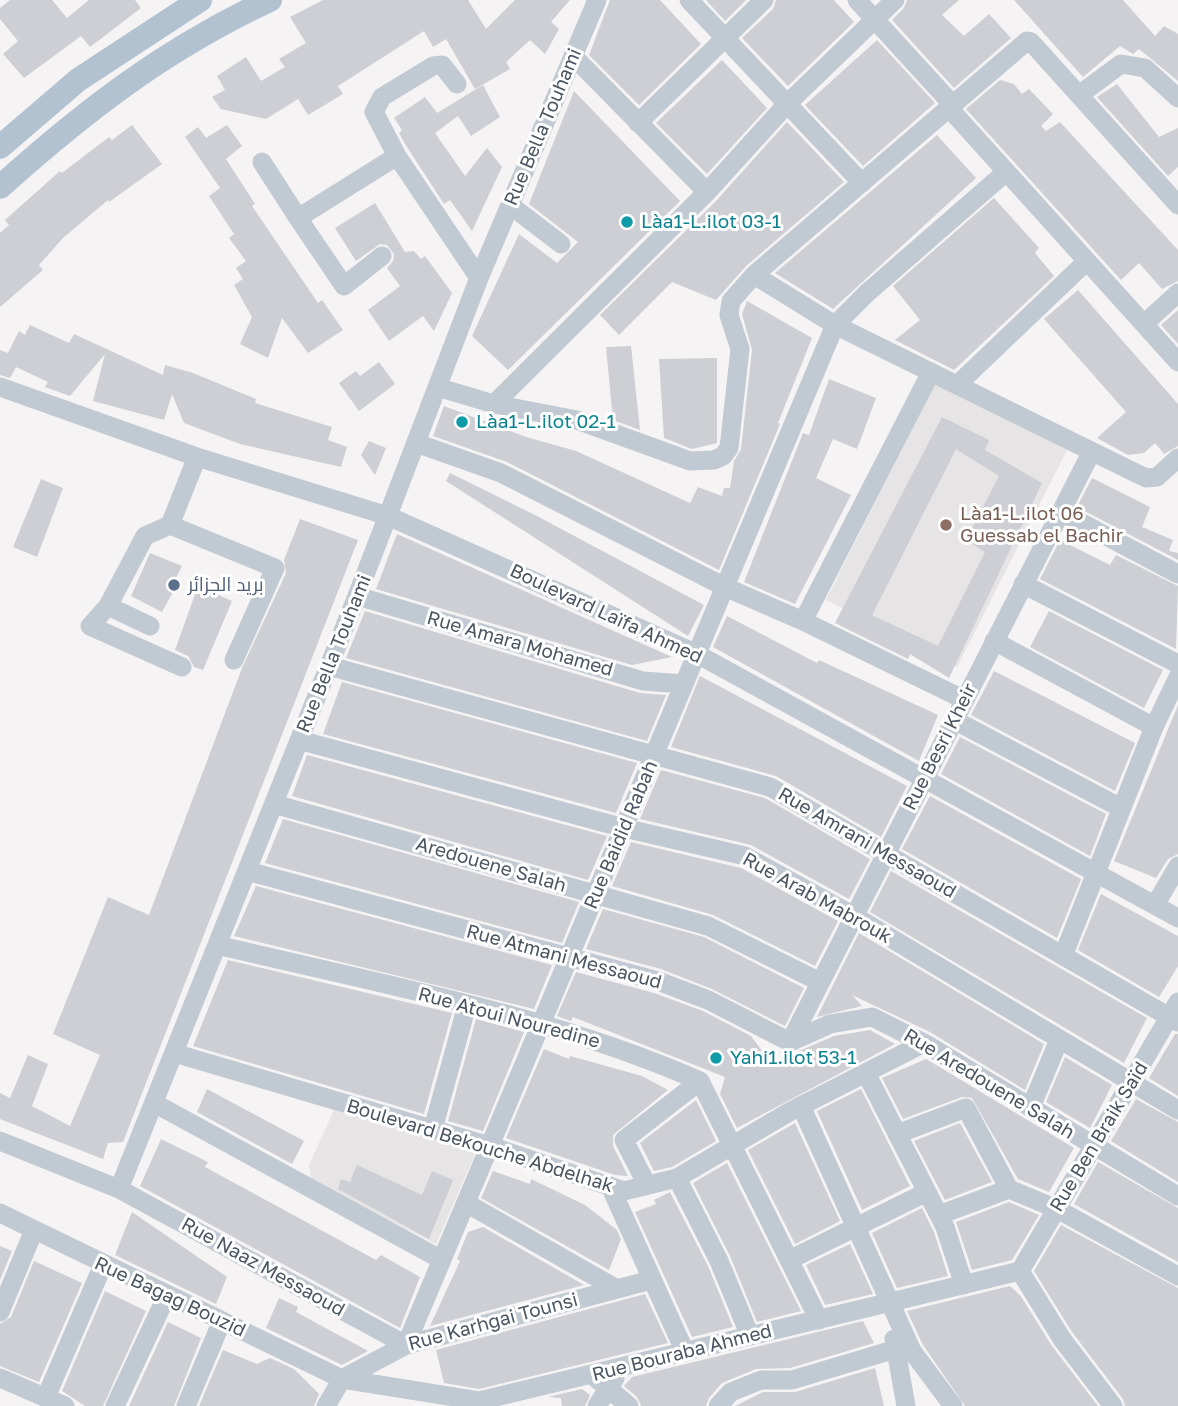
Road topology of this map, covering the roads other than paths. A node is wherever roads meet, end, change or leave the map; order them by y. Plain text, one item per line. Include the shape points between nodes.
1 (200, 0) edge
2 (270, 0) edge
3 (597, 0) edge
4 (689, 0) edge
5 (764, 0) edge
6 (858, 0) edge
7 (895, 0) edge
8 (875, 19) junction
9 (211, 28) junction
10 (723, 38) junction
11 (573, 56) junction
12 (457, 84) dead end
13 (1079, 95) junction
14 (1178, 98) edge
15 (787, 104) junction
16 (950, 105) junction
17 (638, 122) junction
18 (0, 147) edge
19 (397, 156) junction
20 (262, 162) dead end
21 (1006, 172) junction
22 (862, 183) junction
23 (0, 187) edge
24 (707, 192) junction
25 (1176, 199) edge
26 (510, 205) junction
27 (298, 218) junction
28 (561, 244) dead end
29 (382, 256) dead end
30 (1087, 261) junction
31 (754, 275) junction
32 (479, 278) junction
33 (1178, 293) edge
34 (1144, 324) junction
35 (835, 325) junction
36 (1178, 362) edge
37 (931, 373) junction
38 (957, 385) junction
39 (0, 387) edge
40 (437, 387) junction
41 (494, 404) junction
42 (416, 443) junction
43 (1091, 453) junction
44 (197, 457) junction
45 (1178, 458) edge
46 (1061, 512) junction
47 (388, 516) junction
48 (170, 525) junction
49 (1178, 574) edge
50 (1023, 584) junction
51 (725, 587) junction
52 (357, 596) junction
53 (108, 606) junction
54 (803, 621) junction
55 (150, 626) dead end
56 (994, 641) junction
57 (697, 654) junction
58 (234, 660) dead end
59 (1178, 664) edge
60 (329, 666) junction
61 (181, 667) dead end
62 (1178, 677) edge
63 (684, 684) junction
64 (965, 700) junction
65 (954, 720) junction
66 (1154, 727) junction
67 (299, 740) junction
68 (654, 757) junction
69 (924, 779) junction
70 (274, 804) junction
71 (1121, 808) junction
72 (624, 828) junction
73 (886, 854) junction
74 (1178, 866) edge
75 (247, 872) junction
76 (1095, 873) junction
77 (596, 894) junction
78 (1155, 905) junction
79 (854, 916) junction
80 (1178, 918) edge
81 (217, 944) junction
82 (1063, 956) junction
83 (569, 957) junction
84 (820, 982) junction
85 (467, 1004) junction
86 (1175, 1014) edge
87 (542, 1022) junction
88 (1059, 1040) junction
89 (790, 1042) junction
90 (925, 1043) junction
91 (174, 1053) junction
92 (866, 1073) junction
93 (700, 1081) junction
94 (1132, 1083) junction
95 (154, 1103) junction
96 (802, 1106) junction
97 (1031, 1107) junction
98 (1178, 1110) edge
99 (433, 1129) junction
100 (897, 1134) junction
101 (0, 1142) edge
102 (732, 1145) junction
103 (490, 1146) junction
104 (1094, 1146) junction
105 (677, 1178) junction
106 (647, 1185) junction
107 (610, 1186) junction
108 (119, 1189) junction
109 (1009, 1189) junction
110 (927, 1192) junction
111 (1178, 1196) edge
112 (466, 1203) junction
113 (1057, 1209) junction
114 (0, 1213) edge
115 (939, 1215) junction
116 (34, 1230) junction
117 (856, 1230) junction
118 (442, 1260) junction
119 (789, 1260) junction
120 (103, 1265) junction
121 (1020, 1271) junction
122 (1178, 1276) edge
123 (650, 1280) junction
124 (964, 1285) junction
125 (617, 1289) junction
126 (167, 1295) junction
127 (887, 1303) junction
128 (0, 1312) edge
129 (819, 1320) junction
130 (222, 1321) junction
131 (750, 1336) junction
132 (406, 1345) junction
133 (896, 1349) junction
134 (685, 1352) junction
135 (620, 1367) junction
136 (591, 1374) junction
137 (0, 1378) edge
138 (342, 1378) junction
139 (609, 1390) junction
140 (46, 1397) junction
141 (65, 1406) edge
142 (115, 1406) edge
143 (186, 1406) edge
144 (326, 1406) edge
145 (597, 1406) edge
146 (629, 1406) edge
147 (718, 1406) edge
148 (906, 1406) edge
149 (953, 1406) edge
150 (1113, 1406) edge

1 - 9 street
1 - 18 main road via 78,80
2 - 9 main road
3 - 11 street, Rue Bella Touhami
4 - 10 street
5 - 10 street
6 - 8 street
7 - 8 street
8 - 15 street
8 - 16 street
9 - 23 main road via 89,110
10 - 15 street
10 - 17 street
11 - 17 street
11 - 26 street, Rue Bella Touhami
12 - 19 street via 442,65 433,66 376,104 374,113
13 - 14 street via 1121,64 1145,68
13 - 16 street via 1027,41
13 - 25 street
15 - 22 street
15 - 24 street
16 - 21 street
16 - 22 street
17 - 24 street
19 - 27 street
19 - 32 street
20 - 27 street
21 - 30 street
21 - 35 street
22 - 31 street
24 - 41 street
26 - 28 street
26 - 32 street, Rue Bella Touhami
27 - 29 street via 344,286
30 - 34 street
30 - 38 street
31 - 35 street
31 - 41 street via 731,301 729,315 740,349 729,448 723,456 690,461 578,421
32 - 40 street, Rue Bella Touhami
33 - 34 street
34 - 36 street
35 - 37 street
35 - 51 street, Rue Baidid Rabah
37 - 38 street
37 - 54 street
38 - 43 street
39 - 44 street, Boulevard Laïfa Ahmed
40 - 41 street
40 - 42 street, Rue Bella Touhami
42 - 47 street, Rue Bella Touhami
42 - 51 street via 501,473
43 - 45 street via 1152,480
43 - 46 street, Rue Besri Kheir
44 - 47 street, Boulevard Laïfa Ahmed
44 - 48 street
46 - 49 street
46 - 50 street, Rue Besri Kheir
47 - 52 street, Rue Bella Touhami
47 - 57 street, Boulevard Laïfa Ahmed
48 - 53 street via 145,536
48 - 58 street via 275,568
50 - 56 street, Rue Besri Kheir
50 - 59 street
51 - 54 street
51 - 57 street, Rue Baidid Rabah
52 - 60 street, Rue Bella Touhami
52 - 63 street, Rue Amara Mohamed via 643,681
53 - 55 street
53 - 61 street via 90,626
54 - 64 street
56 - 64 street, Rue Besri Kheir
56 - 66 street
57 - 63 street, Rue Baidid Rabah
57 - 69 street, Boulevard Laïfa Ahmed
60 - 67 street, Rue Bella Touhami
60 - 68 street, Rue Amrani Messaoud
62 - 66 street
63 - 68 street, Rue Baidid Rabah
64 - 65 street, Rue Besri Kheir
65 - 69 street, Rue Besri Kheir
65 - 71 street
66 - 71 street
67 - 70 street, Rue Bella Touhami
67 - 72 street, Rue Arab Mabrouk
68 - 72 street, Rue Baidid Rabah
68 - 73 street, Rue Amrani Messaoud via 770,787
69 - 73 street, Rue Besri Kheir
69 - 76 street, Boulevard Laïfa Ahmed
70 - 75 street, Rue Bella Touhami
70 - 77 street, Aredouene Salah
71 - 76 street
72 - 77 street, Rue Baidid Rabah
72 - 79 street, Rue Arab Mabrouk via 745,856
73 - 79 street, Rue Besri Kheir
73 - 82 street, Rue Amrani Messaoud
74 - 78 street
75 - 81 street, Rue Bella Touhami
75 - 83 street, Rue Atmani Messaoud
76 - 78 street, Boulevard Laïfa Ahmed
76 - 82 street
77 - 83 street, Rue Baidid Rabah
77 - 84 street, Aredouene Salah via 708,926
78 - 80 street, Boulevard Laïfa Ahmed
79 - 84 street, Rue Besri Kheir
79 - 88 street, Rue Arab Mabrouk
81 - 85 street, Rue Atoui Nouredine
81 - 91 street, Rue Bella Touhami
82 - 86 street, Rue Amrani Messaoud
83 - 87 street, Rue Baidid Rabah
83 - 89 street, Rue Atmani Messaoud via 708,1000
84 - 89 street, Rue Besri Kheir
85 - 87 street, Rue Atoui Nouredine
85 - 99 street
86 - 94 street, Rue Ben Braik Saïd
87 - 93 street, Rue Atoui Nouredine via 646,1057
87 - 103 street, Rue Baidid Rabah
88 - 94 street, Rue Arab Mabrouk
88 - 97 street
89 - 90 street, Rue Aredouene Salah via 830,1024 872,1017
90 - 92 street, Boulevard Bekouche Abdelhak
90 - 97 street, Rue Aredouene Salah
91 - 95 street, Rue Bella Touhami
91 - 99 street, Boulevard Bekouche Abdelhak
92 - 96 street, Boulevard Bekouche Abdelhak
92 - 100 street
93 - 102 street
93 - 106 street via 624,1140
94 - 98 street, Rue Arab Mabrouk
94 - 104 street, Rue Ben Braik Saïd
95 - 108 street, Rue Bella Touhami
95 - 118 street
96 - 102 street, Boulevard Bekouche Abdelhak
96 - 117 street
97 - 104 street, Rue Aredouene Salah
99 - 103 street, Boulevard Bekouche Abdelhak
100 - 109 street via 966,1108
100 - 110 street
101 - 108 street
102 - 105 street, Boulevard Bekouche Abdelhak
102 - 119 street
103 - 107 street, Boulevard Bekouche Abdelhak
103 - 112 street, Rue Baidid Rabah
104 - 111 street, Rue Aredouene Salah
104 - 113 street, Rue Ben Braik Saïd
105 - 106 street, Boulevard Bekouche Abdelhak
105 - 131 street
106 - 107 street, Boulevard Bekouche Abdelhak via 624,1191
107 - 123 street
108 - 132 street, Rue Naaz Messaoud
109 - 113 street
109 - 115 street
110 - 115 street
110 - 117 street
112 - 118 street, Rue Baidid Rabah
112 - 125 street
113 - 121 street, Rue Ben Braik Saïd
113 - 122 street
114 - 116 street, Rue Bagag Bouzid
115 - 124 street
116 - 120 street, Rue Bagag Bouzid
116 - 128 street
117 - 119 street
117 - 127 street
118 - 132 street, Rue Baidid Rabah
119 - 129 street
120 - 126 street, Rue Bagag Bouzid
120 - 140 street
121 - 124 street, Rue Bouraba Ahmed
121 - 150 street via 1062,1339
123 - 125 street, Rue Karhgai Tounsi
123 - 134 street
124 - 127 street, Rue Bouraba Ahmed
125 - 132 street, Rue Karhgai Tounsi
126 - 130 street, Rue Bagag Bouzid
126 - 142 street
127 - 129 street, Rue Bouraba Ahmed
127 - 133 street
127 - 149 street via 912,1351
129 - 131 street, Rue Bouraba Ahmed
130 - 138 street, Rue Bagag Bouzid
130 - 143 street
131 - 134 street, Rue Bouraba Ahmed
132 - 138 street, Rue Karhgai Tounsi
133 - 147 street via 792,1380 761,1380 731,1392
133 - 148 street
134 - 135 street, Rue Bouraba Ahmed
135 - 136 street, Rue Bouraba Ahmed
135 - 139 street
136 - 138 street, Rue Bouraba Ahmed via 480,1401
136 - 139 street
137 - 140 street
138 - 144 street
139 - 145 street
139 - 146 street
140 - 141 street

